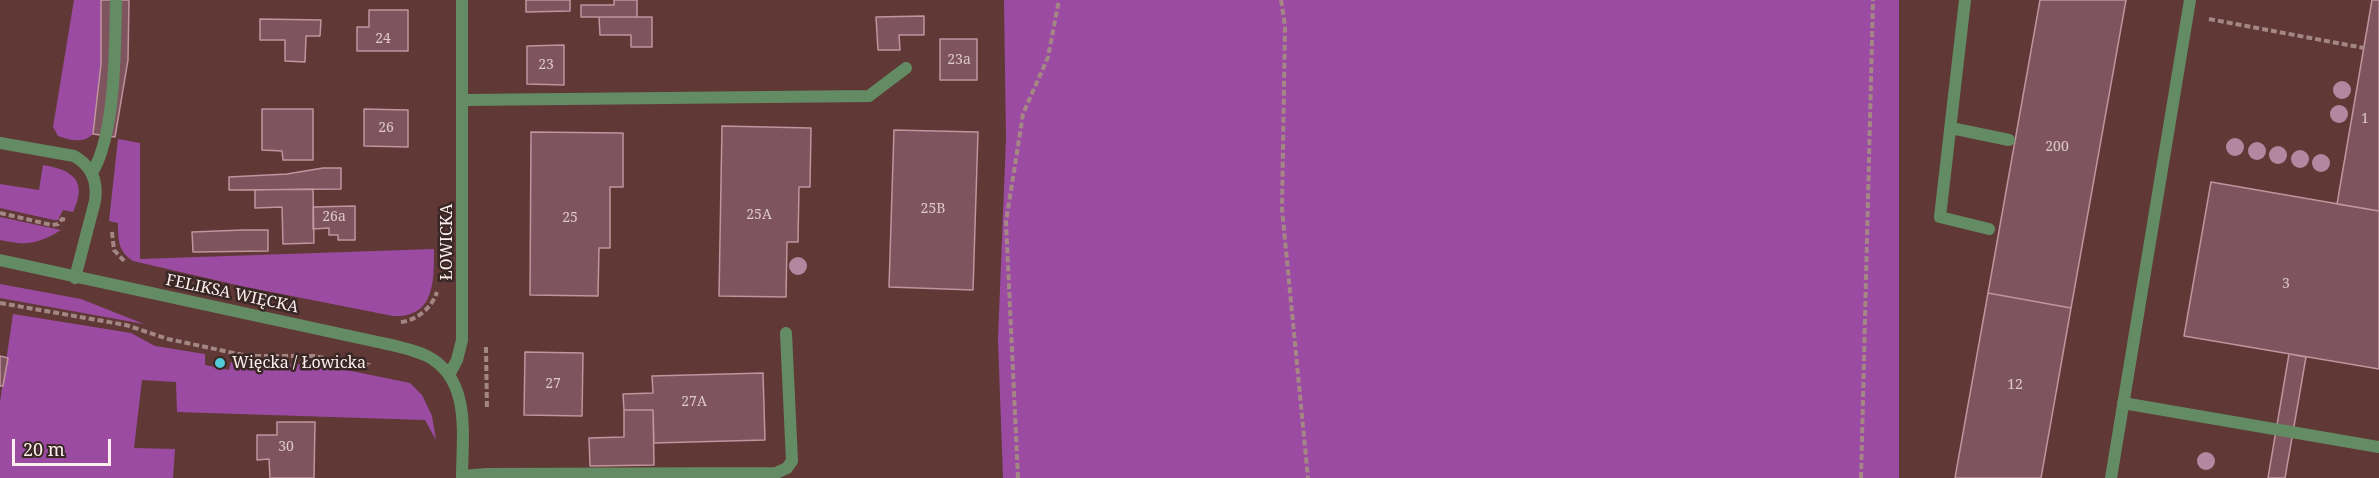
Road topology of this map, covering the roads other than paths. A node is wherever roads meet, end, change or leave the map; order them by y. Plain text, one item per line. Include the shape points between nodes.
1 (116, 0) edge
2 (462, 0) edge
3 (1965, 0) edge
4 (2190, 0) edge
5 (906, 68) dead end
6 (463, 100) junction
7 (1951, 128) junction
8 (2009, 140) dead end
9 (0, 143) edge
10 (92, 173) junction
11 (1989, 229) dead end
12 (0, 260) edge
13 (75, 278) junction
14 (786, 333) dead end
15 (449, 375) junction
16 (2123, 403) junction
17 (2379, 447) edge
18 (462, 477) edge
19 (2111, 478) edge

1 - 10 street via 114,72 100,159
2 - 6 street, ŁOWICKA
3 - 7 street
4 - 16 street
5 - 6 street via 869,96
6 - 15 street, ŁOWICKA via 462,340
7 - 8 street
7 - 11 street via 1940,217
9 - 10 street via 74,156
10 - 13 street via 96,191
12 - 13 street, FELIKSA WIĘCKA
13 - 15 street, FELIKSA WIĘCKA via 408,349 428,356
14 - 18 street via 792,461 776,473
15 - 18 street via 460,398
16 - 17 street
16 - 19 street

